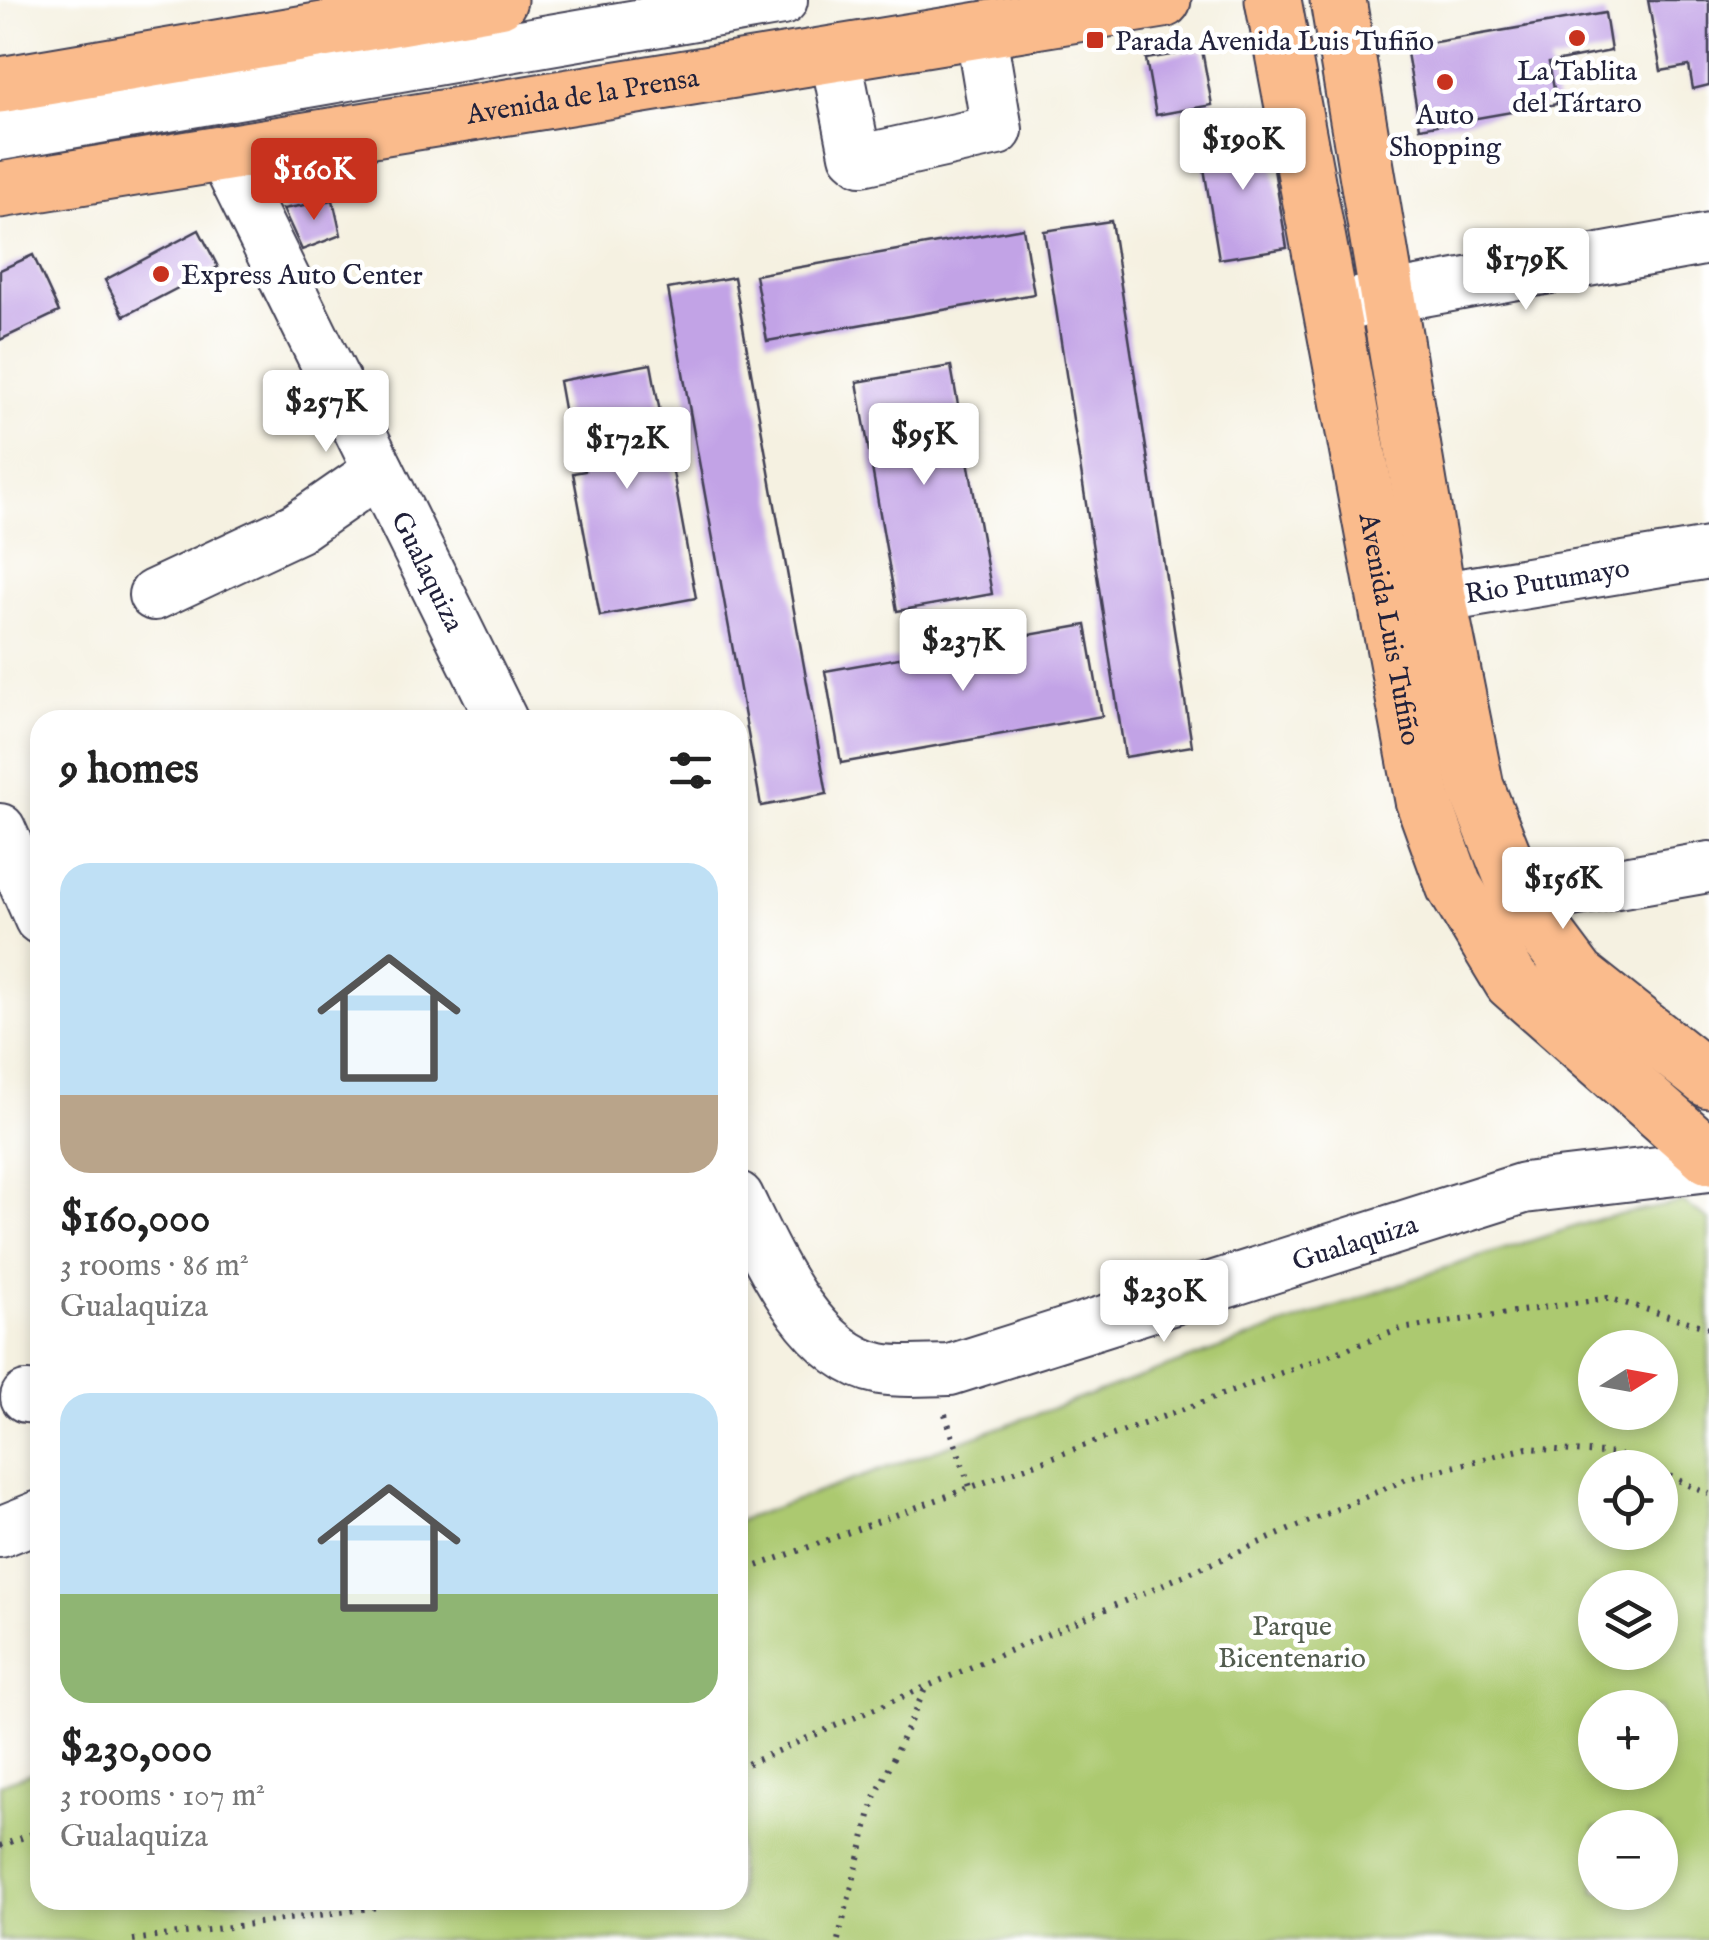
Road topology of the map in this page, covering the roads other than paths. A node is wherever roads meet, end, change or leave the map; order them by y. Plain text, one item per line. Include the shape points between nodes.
1 (499, 0) edge
2 (782, 0) edge
3 (1040, 0) edge
4 (1163, 0) edge
5 (1274, 0) edge
6 (1338, 0) edge
7 (980, 28) junction
8 (835, 52) junction
9 (0, 85) edge
10 (0, 135) edge
11 (223, 154) junction
12 (0, 170) edge
13 (0, 190) edge
14 (1709, 240) edge
15 (1390, 297) junction
16 (1330, 308) junction
17 (379, 470) junction
18 (1709, 553) edge
19 (154, 595) dead end
20 (1412, 602) junction
21 (497, 710) edge
22 (0, 829) edge
23 (1709, 867) edge
24 (30, 896) edge
25 (1520, 900) junction
26 (1709, 1080) edge
27 (1709, 1156) edge
28 (1709, 1166) edge
29 (748, 1218) edge
30 (30, 1520) edge
31 (0, 1532) edge

1 - 9 main road
2 - 10 street
3 - 12 street
4 - 7 main road, Avenida de la Prensa
5 - 16 main road, Avenida Luis Tufiño
6 - 15 main road, Avenida Luis Tufiño
7 - 8 main road, Avenida de la Prensa
7 - 8 street via 999,126 994,134 862,160
8 - 11 main road, Avenida de la Prensa
11 - 13 main road, Avenida de la Prensa
11 - 17 street, Gualaquiza
14 - 15 street
15 - 16 street
15 - 20 main road, Avenida Luis Tufiño
16 - 20 main road, Avenida Luis Tufiño
17 - 19 street via 298,528
17 - 21 street, Gualaquiza
18 - 20 street, Rio Putumayo
20 - 25 main road, Avenida Luis Tufiño
20 - 27 main road, Avenida Luis Tufiño via 1423,800 1454,886 1512,982
22 - 24 street
23 - 25 street
25 - 26 main road, Avenida Luis Tufiño via 1578,976
28 - 29 street, Gualaquiza via 1524,1188 950,1370 879,1369 832,1344 778,1280
30 - 31 street

